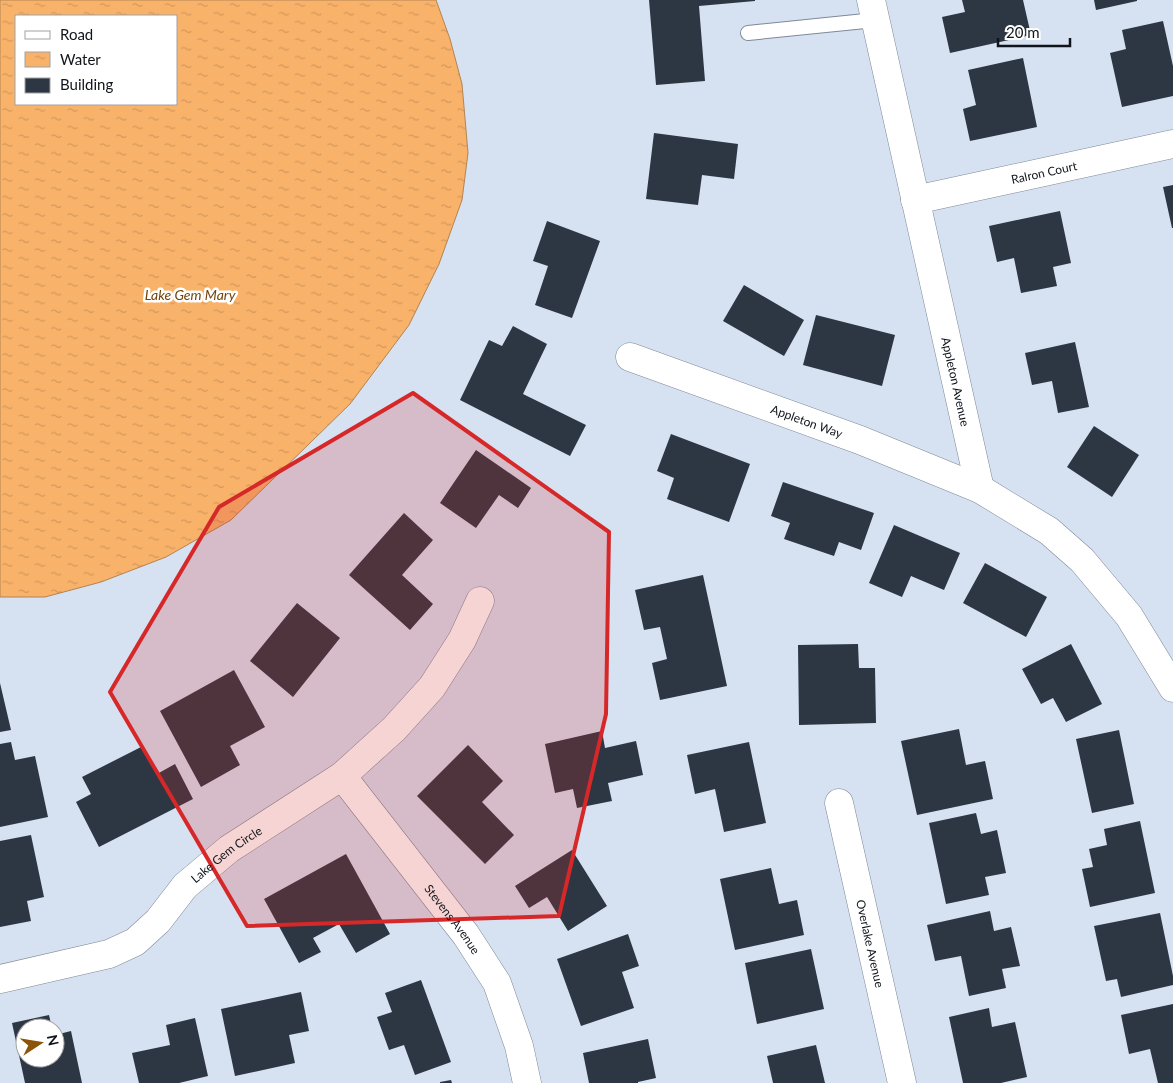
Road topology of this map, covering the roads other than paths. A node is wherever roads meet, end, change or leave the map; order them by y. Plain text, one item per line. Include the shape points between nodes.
1 (873, 10) edge
2 (748, 33) dead end
3 (1173, 144) edge
4 (915, 200) junction
5 (630, 358) dead end
6 (980, 489) junction
7 (480, 601) dead end
8 (1173, 688) edge
9 (342, 776) junction
10 (839, 802) dead end
11 (0, 979) edge
12 (527, 1083) edge
13 (902, 1083) edge

1 - 2 lane
1 - 4 street, Appleton Avenue
3 - 4 street, Ralron Court
4 - 6 street, Appleton Avenue
5 - 6 street, Appleton Way via 860,440
6 - 8 street via 1049,531 1082,560 1129,616
7 - 9 street, Lake Gem Circle via 462,640 432,687 394,730
9 - 11 street, Lake Gem Circle via 229,849 185,886 158,921 135,942 109,954
9 - 12 street, Stevens Avenue via 466,935 497,983 519,1046
10 - 13 street, Overlake Avenue

